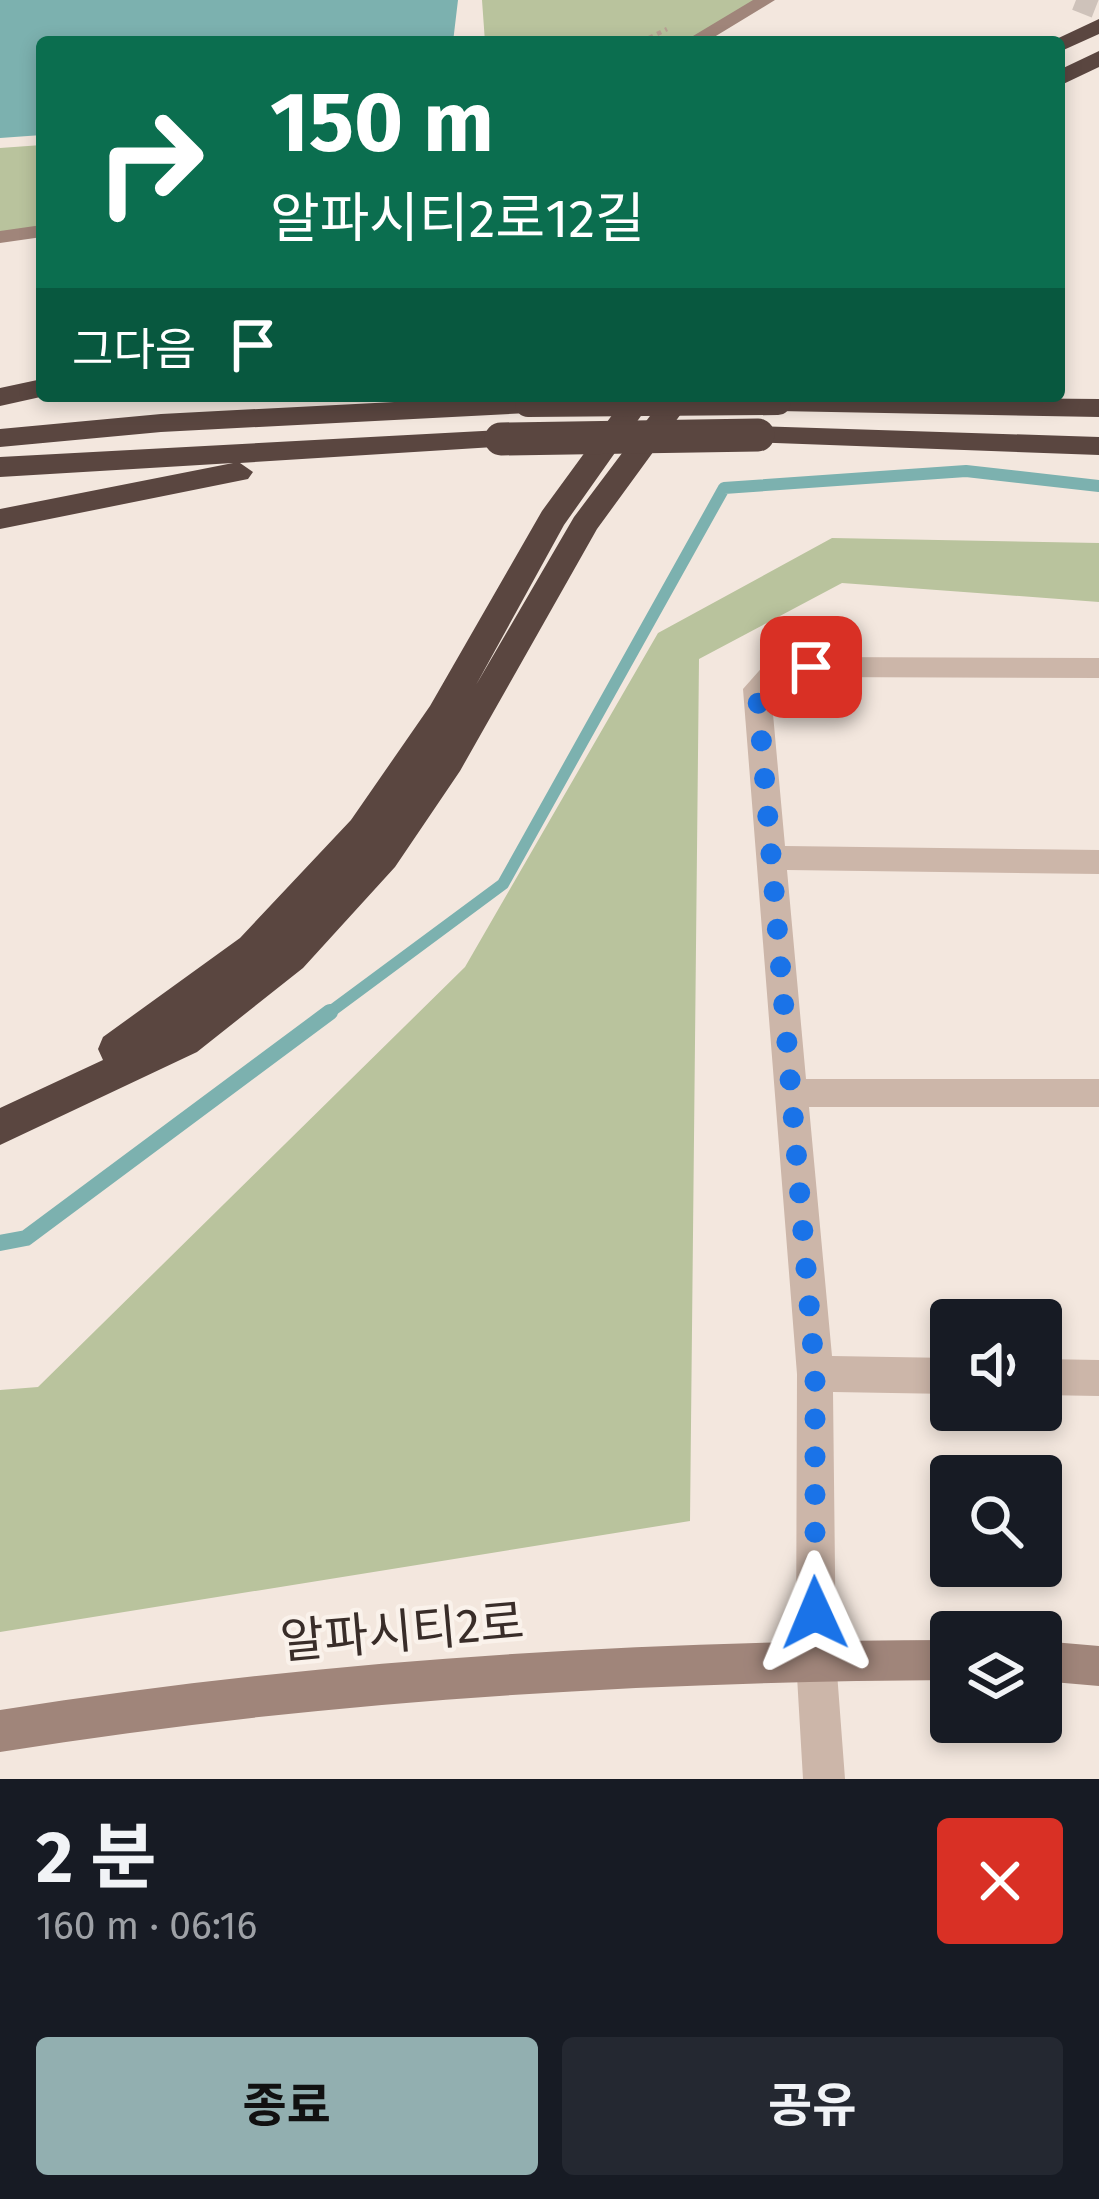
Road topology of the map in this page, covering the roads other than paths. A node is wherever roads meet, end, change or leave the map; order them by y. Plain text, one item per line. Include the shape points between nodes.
1 (766, 0) edge
2 (1099, 26) edge
3 (703, 36) edge
4 (1099, 40) edge
5 (1065, 42) edge
6 (1099, 58) edge
7 (1065, 59) edge
8 (1065, 76) edge
9 (36, 232) edge
10 (0, 237) edge
11 (36, 389) edge
12 (0, 397) edge
13 (637, 402) edge
14 (676, 402) edge
15 (1099, 408) edge
16 (0, 438) edge
17 (385, 444) junction
18 (1099, 446) edge
19 (0, 467) edge
20 (0, 519) edge
21 (1099, 668) edge
22 (770, 858) junction
23 (1099, 862) edge
24 (788, 1093) junction
25 (1099, 1093) edge
26 (0, 1105) edge
27 (0, 1127) edge
28 (815, 1374) junction
29 (930, 1376) edge
30 (1062, 1377) edge
31 (1099, 1378) edge
32 (816, 1659) junction
33 (930, 1660) edge
34 (1062, 1663) edge
35 (1099, 1666) edge
36 (0, 1731) edge
37 (824, 1779) edge

1 - 3 street
2 - 5 highway
4 - 7 highway
6 - 8 highway
9 - 10 street
11 - 12 highway
13 - 26 highway via 530,556 430,734 341,861 252,954 188,1006 94,1063
14 - 27 highway via 585,524 448,762 382,856 290,957 183,1040
15 - 16 highway, bridge via 528,404
17 - 18 highway, bridge via 758,435
17 - 19 highway
17 - 20 highway
21 - 22 street via 776,671 757,689
22 - 23 street
22 - 24 street
24 - 25 street
24 - 28 street
28 - 29 street
28 - 32 street
30 - 31 street
32 - 33 street, 알파시티2로
32 - 36 street, 알파시티2로 via 438,1674
32 - 37 street
34 - 35 street

